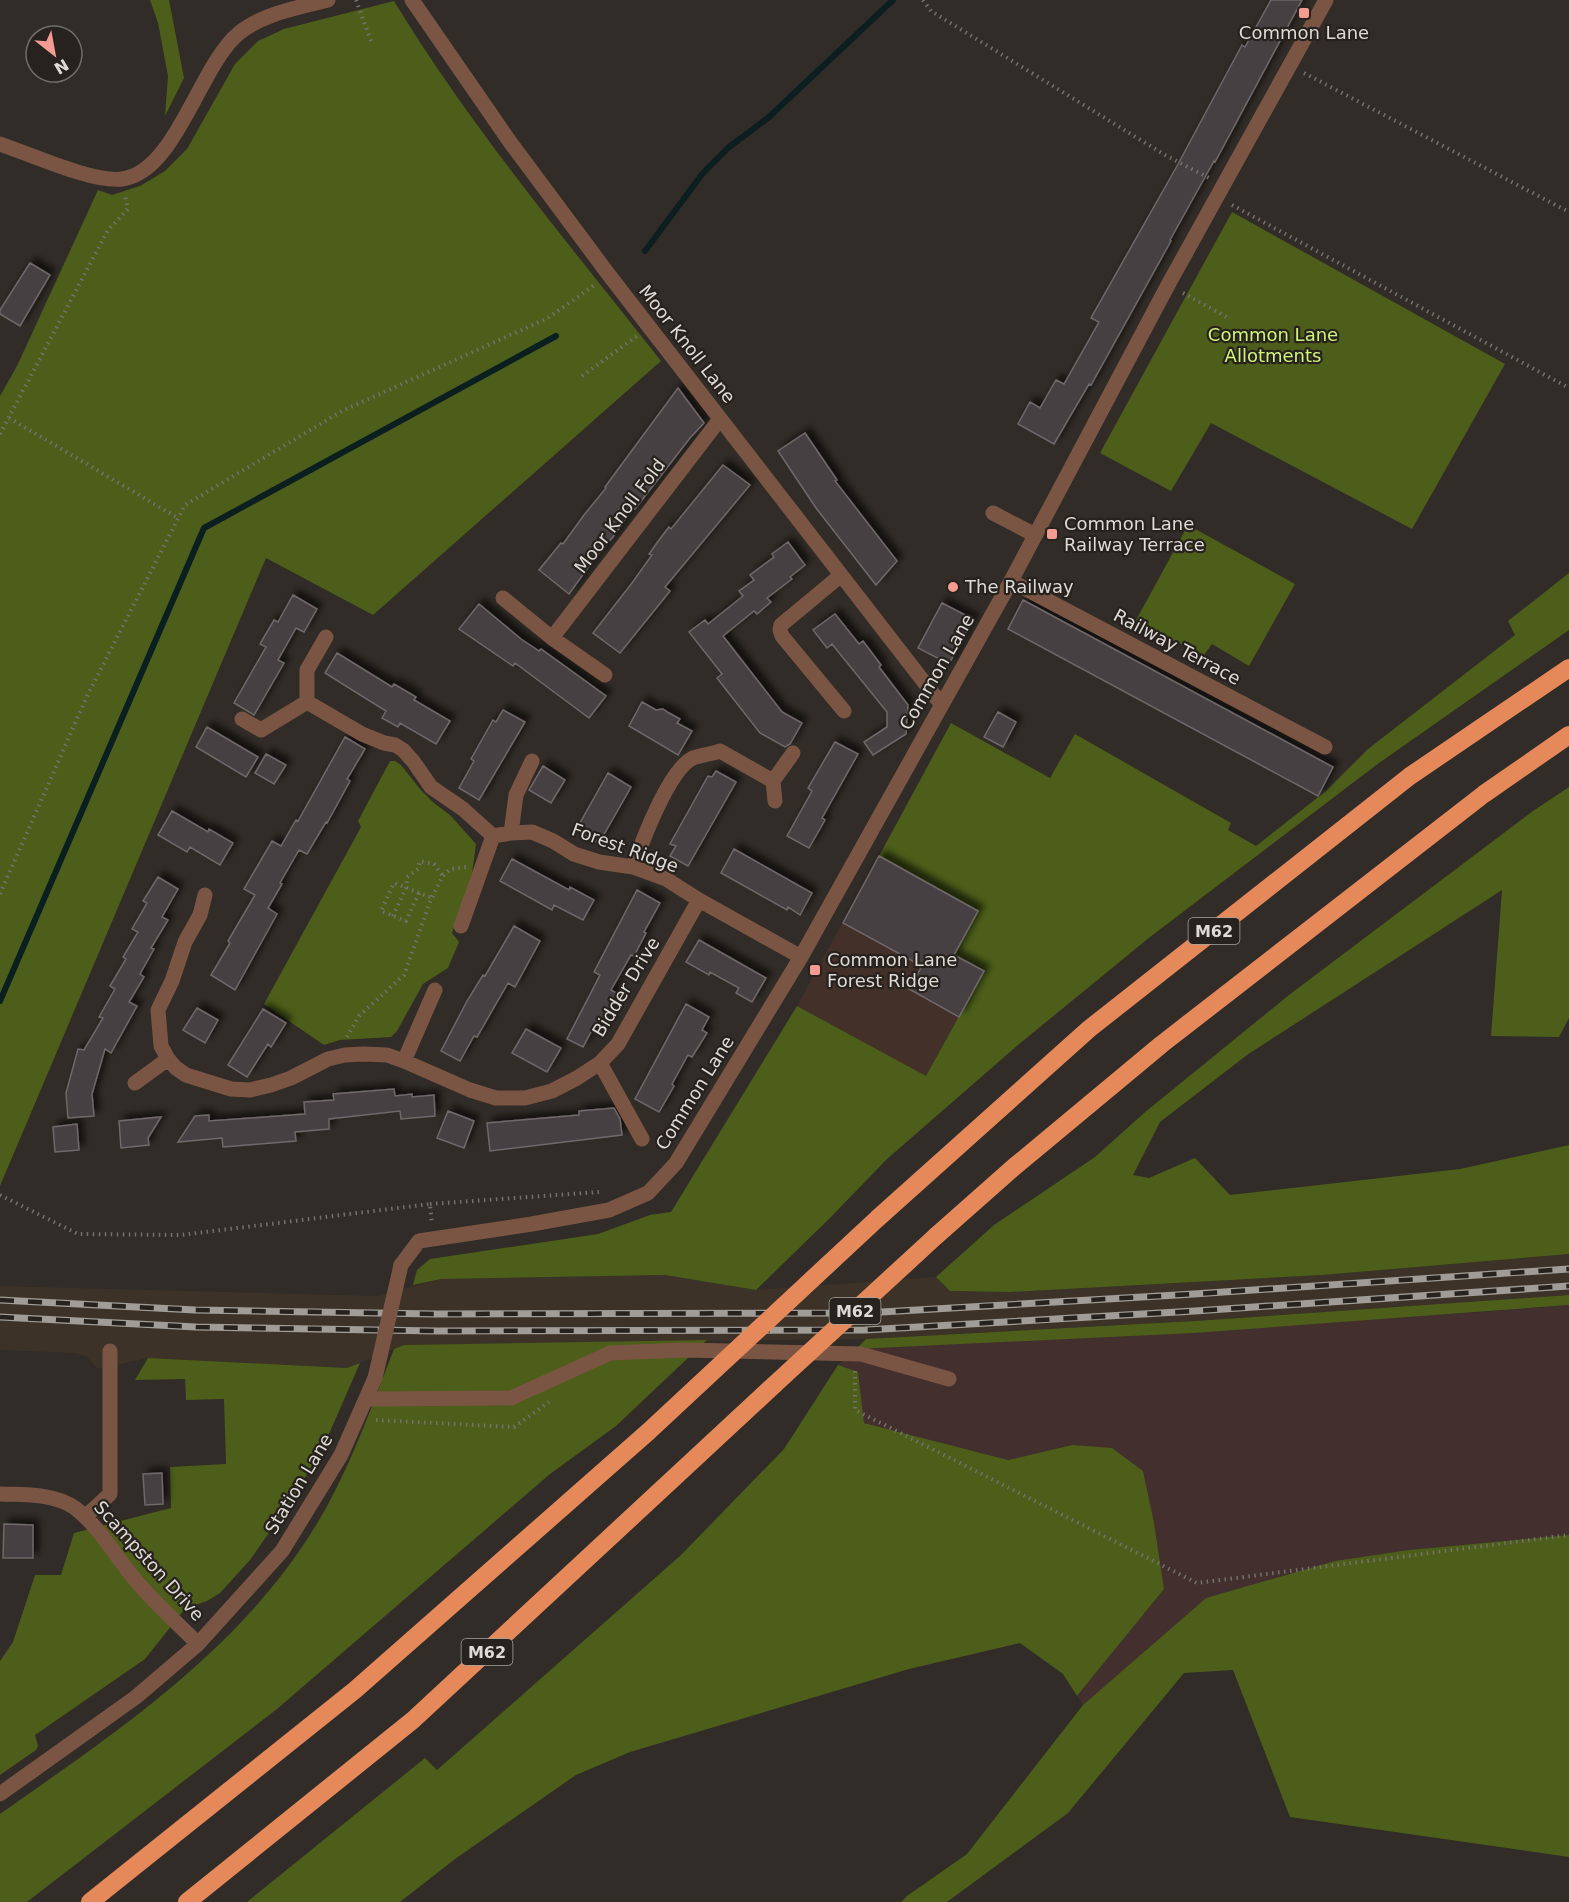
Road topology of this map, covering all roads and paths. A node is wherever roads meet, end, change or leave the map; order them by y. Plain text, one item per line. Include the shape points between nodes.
1 (328, 0) edge
2 (356, 0) edge
3 (412, 0) edge
4 (923, 0) edge
5 (1326, 0) edge
6 (371, 41) dead end
7 (1290, 66) junction
8 (0, 144) edge
9 (122, 179) junction
10 (1220, 191) junction
11 (1569, 213) edge
12 (609, 275) junction
13 (1168, 285) junction
14 (1230, 319) dead end
15 (650, 327) junction
16 (582, 376) dead end
17 (1569, 388) edge
18 (9, 418) junction
19 (720, 419) junction
20 (0, 434) edge
21 (993, 513) dead end
22 (178, 518) junction
23 (1035, 535) junction
24 (840, 576) junction
25 (1011, 581) junction
26 (503, 598) dead end
27 (326, 637) dead end
28 (552, 638) junction
29 (1569, 668) edge
30 (605, 675) dead end
31 (307, 702) junction
32 (941, 704) junction
33 (844, 711) dead end
34 (242, 719) dead end
35 (1569, 735) edge
36 (1325, 747) dead end
37 (793, 753) dead end
38 (532, 761) dead end
39 (773, 781) junction
40 (775, 801) dead end
41 (511, 832) junction
42 (494, 836) junction
43 (633, 867) junction
44 (481, 870) junction
45 (443, 876) junction
46 (406, 888) junction
47 (419, 892) junction
48 (0, 894) edge
49 (205, 895) dead end
50 (432, 898) junction
51 (699, 900) junction
52 (393, 916) junction
53 (461, 926) dead end
54 (801, 957) junction
55 (435, 990) dead end
56 (348, 1054) junction
57 (168, 1059) junction
58 (404, 1061) junction
59 (600, 1063) junction
60 (135, 1083) dead end
61 (642, 1139) dead end
62 (602, 1192) dead end
63 (648, 1193) joint
64 (0, 1195) edge
65 (430, 1204) junction
66 (434, 1239) junction
67 (110, 1351) dead end
68 (855, 1362) dead end
69 (949, 1379) dead end
70 (366, 1399) junction
71 (551, 1400) dead end
72 (357, 1419) junction
73 (0, 1494) edge
74 (85, 1517) junction
75 (1569, 1535) edge
76 (198, 1644) junction
77 (0, 1794) edge
78 (90, 1902) edge
79 (187, 1902) edge

1 - 9 street via 263,18 239,34 224,51 162,155 142,171
2 - 6 path
3 - 12 street, Moor Knoll Lane via 510,142
4 - 10 path via 931,11
5 - 7 street, Common Lane
7 - 10 street, Common Lane
7 - 11 path
8 - 9 street via 90,176
9 - 18 path via 128,209 108,230
10 - 13 street, Common Lane
10 - 17 path
12 - 15 street, Moor Knoll Lane
12 - 22 path via 548,318 342,411 185,505
13 - 14 path
13 - 23 street, Common Lane
15 - 16 path
15 - 19 street, Moor Knoll Lane
18 - 20 path
18 - 22 path
19 - 24 street, Moor Knoll Lane
19 - 28 street, Moor Knoll Fold
21 - 23 street
22 - 48 path via 88,694
23 - 25 street, Common Lane
24 - 32 street, Moor Knoll Lane
24 - 33 street via 781,625 780,630
25 - 32 street, Common Lane
25 - 36 street, Railway Terrace
26 - 28 street
27 - 31 street via 307,670
28 - 30 street
29 - 78 highway, M62, bridge via 1410,776 1098,1022 878,1218 648,1432 355,1690
31 - 34 street via 261,730
31 - 42 street via 362,734 403,750 431,787
32 - 54 street, Common Lane
35 - 79 highway, M62, bridge via 1484,794 1162,1044 1014,1167 413,1720
37 - 39 street
38 - 41 street via 516,795
39 - 40 street
39 - 43 street via 720,751 691,759 664,794
41 - 42 street, Forest Ridge
41 - 43 street, Forest Ridge via 532,832 574,854
42 - 44 street
43 - 51 street, Forest Ridge via 666,879
44 - 45 path via 450,869
44 - 53 street
45 - 46 path via 434,864 420,861 418,869 407,877
45 - 50 path
46 - 47 path
46 - 52 path
46 - 52 path via 394,883 381,911
47 - 50 path
47 - 52 path via 406,921
49 - 57 street via 158,1010 161,1046
50 - 56 path via 404,975 359,1016 347,1038
51 - 54 street, Forest Ridge
51 - 59 street, Bidder Drive via 618,1044
54 - 63 street, Common Lane via 676,1163
55 - 58 street
56 - 57 street, Bidder Drive via 250,1090 231,1089 186,1075
56 - 58 street, Bidder Drive via 387,1055
57 - 60 street
58 - 59 street, Bidder Drive via 496,1098 525,1098 552,1091
59 - 61 street
62 - 65 path
63 - 66 street, Station Lane via 609,1210
64 - 65 path via 78,1234 181,1235
65 - 66 path
66 - 70 street, Station Lane, bridge via 419,1241 401,1265 375,1378
67 - 74 street via 110,1494
68 - 75 path via 855,1410 1197,1583
69 - 70 street via 861,1354 683,1350 610,1353 511,1398
70 - 72 street, Station Lane
71 - 72 path via 514,1428
72 - 76 street, Station Lane via 341,1455 282,1551
73 - 74 street, Scampston Drive via 57,1500
74 - 76 street, Scampston Drive via 138,1583
76 - 77 street, Station Lane via 136,1697

